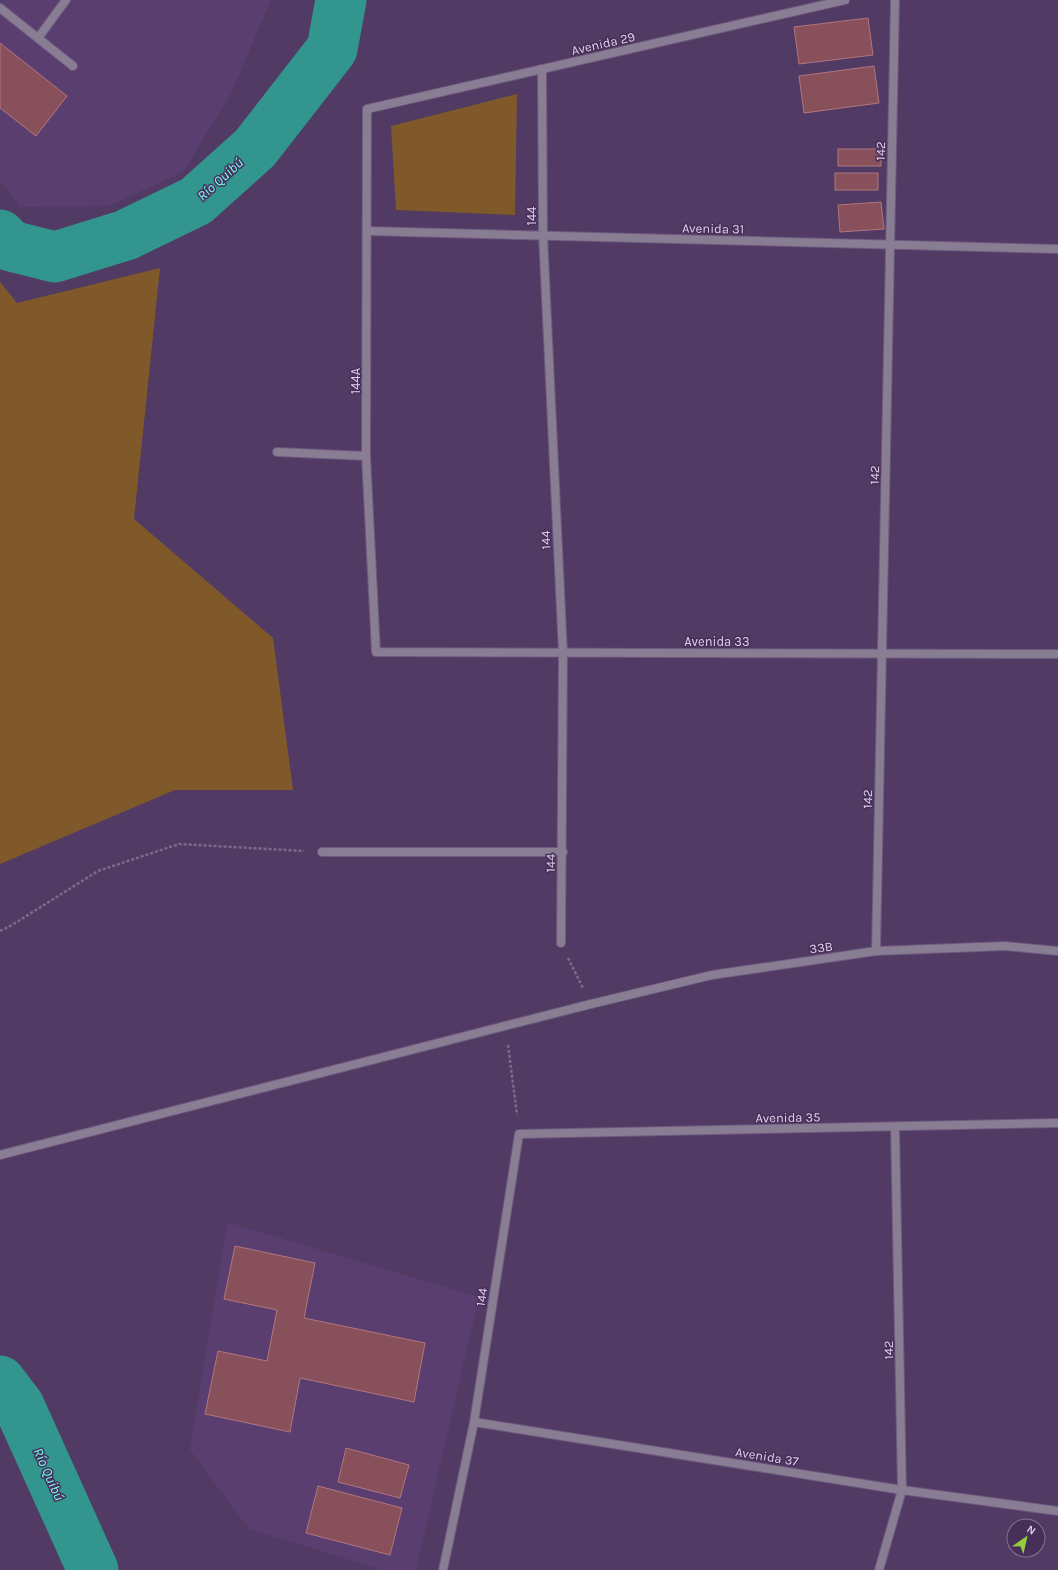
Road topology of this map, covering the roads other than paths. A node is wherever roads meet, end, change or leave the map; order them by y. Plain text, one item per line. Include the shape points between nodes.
1 (66, 0) edge
2 (845, 0) edge
3 (895, 0) edge
4 (0, 8) edge
5 (38, 38) junction
6 (73, 66) dead end
7 (542, 69) junction
8 (367, 109) joint
9 (367, 231) junction
10 (543, 235) junction
11 (890, 244) junction
12 (1058, 249) edge
13 (277, 452) dead end
14 (366, 456) junction
15 (376, 652) joint
16 (563, 653) junction
17 (882, 653) junction
18 (1058, 654) edge
19 (322, 852) road end
20 (563, 852) junction
21 (561, 943) road end
22 (876, 951) junction
23 (1058, 951) edge
24 (1058, 1123) edge
25 (895, 1127) junction
26 (519, 1134) joint
27 (0, 1155) edge
28 (474, 1422) junction
29 (902, 1490) junction
30 (1058, 1510) edge
31 (443, 1570) edge
32 (879, 1570) edge

1 - 5 street
2 - 7 street, Avenida 29
3 - 11 street, 142
4 - 5 street
5 - 6 street
7 - 8 street, Avenida 29
7 - 10 street, 144
8 - 9 street, 144A
9 - 10 street, Avenida 31
9 - 14 street, 144A
10 - 11 street, Avenida 31
10 - 16 street, 144
11 - 12 street, Avenida 31
11 - 17 street, 142
13 - 14 street
14 - 15 street, 144A
15 - 16 street, Avenida 33
16 - 17 street, Avenida 33
16 - 20 street, 144
17 - 18 street, Avenida 33
17 - 22 street, 142
19 - 20 street
20 - 21 street, 144
22 - 23 street, 33B via 1005,946
22 - 27 street, 33B via 712,975
24 - 25 street, Avenida 35
25 - 26 street, Avenida 35
25 - 29 street, 142
26 - 28 street, 144
28 - 29 street, Avenida 37
28 - 31 street, 144
29 - 30 street, Avenida 37
29 - 32 street, 142

